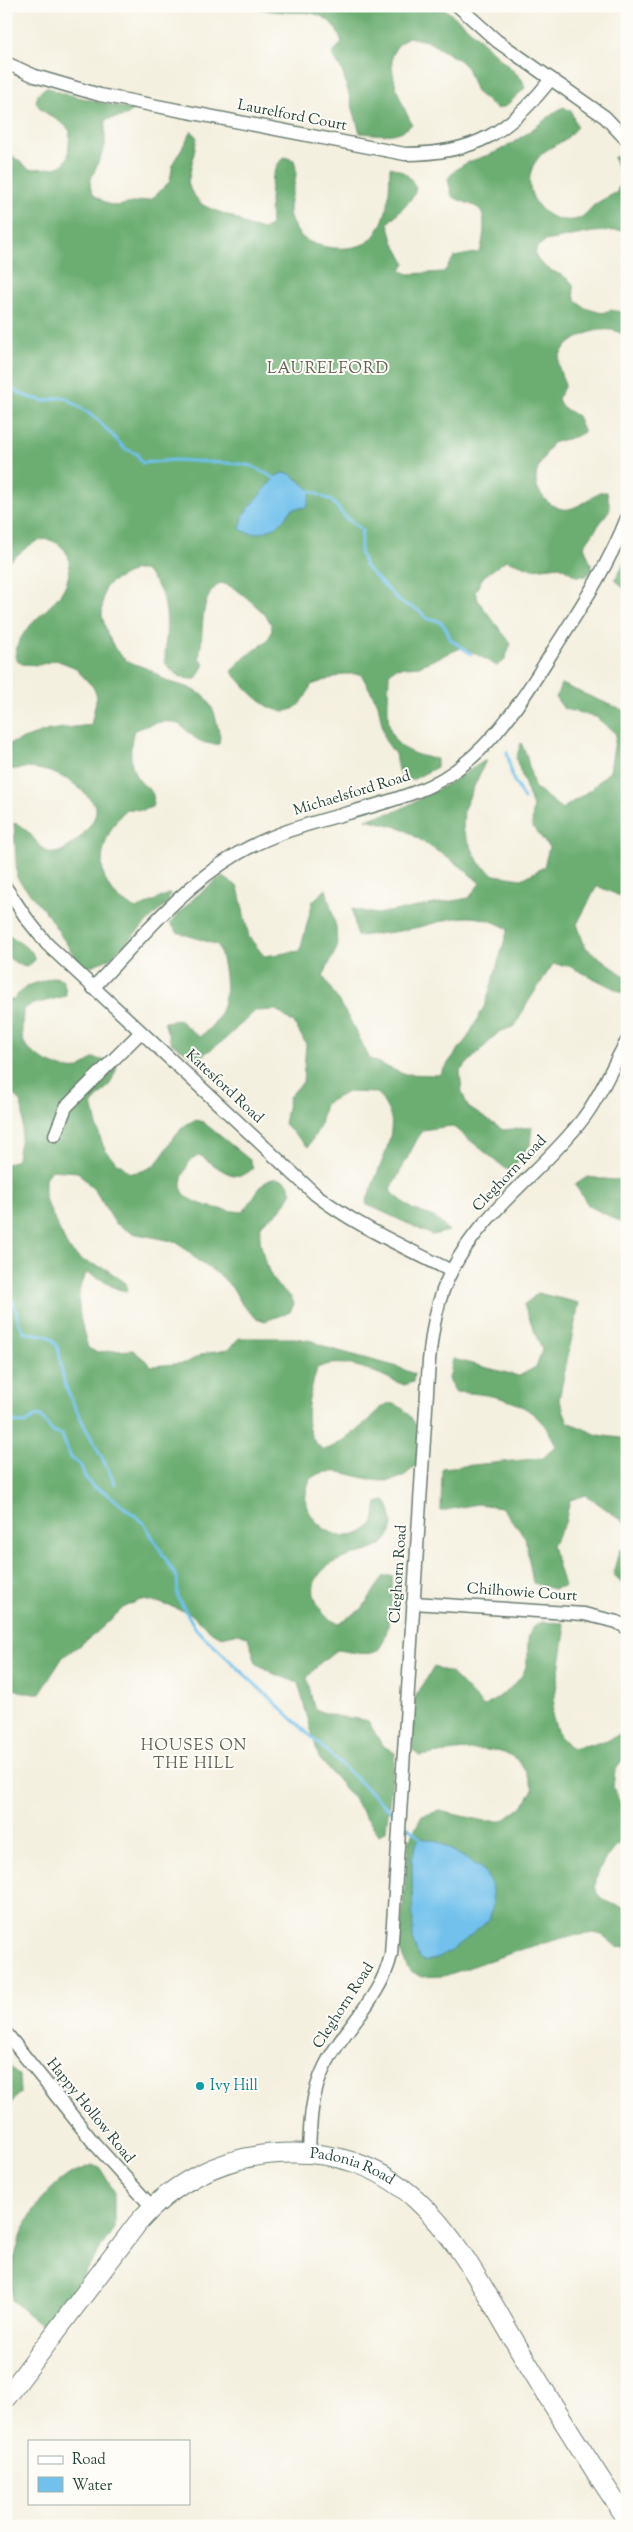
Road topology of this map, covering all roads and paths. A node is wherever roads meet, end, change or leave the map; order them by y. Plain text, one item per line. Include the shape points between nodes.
1 (458, 6) edge
2 (6, 63) edge
3 (551, 79) junction
4 (627, 140) edge
5 (627, 518) edge
6 (6, 888) edge
7 (93, 988) junction
8 (141, 1032) junction
9 (627, 1041) edge
10 (55, 1135) dead end
11 (451, 1271) junction
12 (413, 1603) junction
13 (627, 1628) edge
14 (6, 2033) edge
15 (309, 2152) junction
16 (152, 2207) junction
17 (6, 2398) edge
18 (627, 2519) edge

1 - 3 street via 497,41
2 - 3 street, Laurelford Court via 35,76 100,95 405,154 448,152 494,133 530,106
3 - 4 street via 605,118
5 - 7 street, Michaelsford Road via 591,592 520,703 480,751 454,772 420,790 384,804 294,828 236,855 188,890
6 - 7 street, Katesford Road via 47,944
7 - 8 street, Katesford Road
8 - 10 street via 66,1107
8 - 11 street, Katesford Road via 308,1188 337,1211
9 - 11 street, Cleghorn Road via 599,1096 582,1120 488,1220
11 - 12 street, Cleghorn Road via 431,1336
12 - 13 street, Chilhowie Court via 584,1614 617,1622
12 - 15 street, Cleghorn Road via 391,1955 373,1997 336,2049 318,2082 311,2114
14 - 16 street, Happy Hollow Road via 94,2143
15 - 16 main road, Padonia Road via 259,2155 228,2162 188,2180
15 - 18 main road, Padonia Road via 372,2170 392,2180 431,2211 456,2244
16 - 17 main road, Padonia Road

